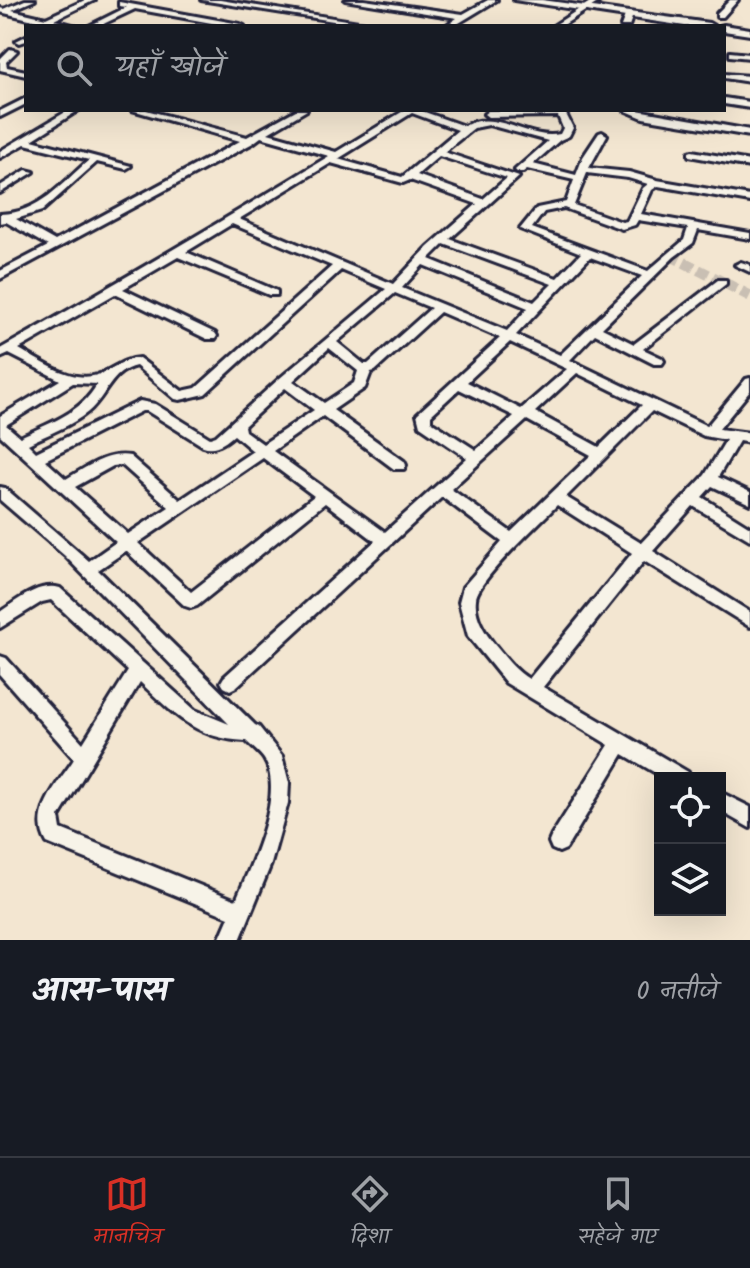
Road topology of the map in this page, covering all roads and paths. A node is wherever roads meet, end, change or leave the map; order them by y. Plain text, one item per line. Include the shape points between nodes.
1 (31, 0) edge
2 (91, 0) edge
3 (205, 0) edge
4 (277, 0) edge
5 (349, 0) edge
6 (493, 0) edge
7 (519, 0) edge
8 (598, 0) edge
9 (734, 0) edge
10 (122, 4) dead end
11 (133, 7) junction
12 (261, 8) junction
13 (584, 9) junction
14 (2, 10) edge
15 (17, 15) junction
16 (720, 15) dead end
17 (466, 17) junction
18 (627, 21) edge
19 (0, 23) edge
20 (50, 24) edge
21 (97, 24) edge
22 (223, 24) edge
23 (237, 24) edge
24 (367, 24) edge
25 (453, 24) edge
26 (560, 24) edge
27 (673, 24) edge
28 (726, 28) edge
29 (750, 32) edge
30 (13, 51) dead end
31 (733, 54) dead end
32 (750, 56) edge
33 (1, 69) edge
34 (24, 74) edge
35 (727, 76) dead end
36 (750, 79) edge
37 (726, 101) edge
38 (24, 102) edge
39 (750, 105) edge
40 (72, 112) edge
41 (147, 112) edge
42 (300, 112) edge
43 (408, 112) edge
44 (416, 112) edge
45 (537, 112) edge
46 (561, 112) edge
47 (639, 112) edge
48 (0, 114) edge
49 (488, 114) dead end
50 (465, 130) junction
51 (750, 133) edge
52 (262, 134) junction
53 (602, 135) dead end
54 (556, 139) junction
55 (24, 141) junction
56 (250, 141) junction
57 (439, 153) junction
58 (692, 154) dead end
59 (0, 155) edge
60 (333, 157) junction
61 (95, 159) junction
62 (750, 164) edge
63 (525, 165) junction
64 (126, 166) dead end
65 (29, 172) dead end
66 (514, 175) junction
67 (582, 175) junction
68 (410, 176) junction
69 (656, 183) junction
70 (0, 190) edge
71 (750, 199) edge
72 (484, 203) junction
73 (568, 206) junction
74 (635, 216) junction
75 (2, 217) edge
76 (229, 219) junction
77 (694, 226) junction
78 (750, 227) edge
79 (750, 236) edge
80 (442, 240) junction
81 (56, 246) junction
82 (178, 253) junction
83 (587, 253) junction
84 (422, 260) junction
85 (340, 265) junction
86 (0, 275) edge
87 (649, 275) junction
88 (558, 282) junction
89 (722, 282) dead end
90 (395, 288) junction
91 (114, 289) junction
92 (273, 293) dead end
93 (439, 307) junction
94 (535, 307) junction
95 (594, 329) junction
96 (211, 336) dead end
97 (508, 337) junction
98 (329, 342) junction
99 (635, 349) junction
100 (5, 352) edge
101 (658, 361) dead end
102 (568, 365) junction
103 (365, 370) junction
104 (106, 376) junction
105 (72, 378) junction
106 (284, 381) junction
107 (750, 382) edge
108 (458, 383) junction
109 (650, 405) junction
110 (322, 409) junction
111 (526, 415) junction
112 (0, 424) edge
113 (237, 424) junction
114 (709, 433) junction
115 (742, 438) edge
116 (17, 444) junction
117 (265, 449) junction
118 (601, 454) junction
119 (477, 458) junction
120 (34, 459) junction
121 (399, 465) dead end
122 (710, 479) junction
123 (64, 487) junction
124 (441, 489) junction
125 (0, 492) edge
126 (325, 495) junction
127 (557, 498) junction
128 (750, 498) edge
129 (693, 499) junction
130 (179, 508) junction
131 (750, 534) edge
132 (384, 539) junction
133 (512, 541) junction
134 (126, 544) junction
135 (642, 552) junction
136 (87, 570) junction
137 (750, 620) edge
138 (0, 621) edge
139 (0, 663) edge
140 (138, 669) junction
141 (230, 682) dead end
142 (531, 690) junction
143 (253, 733) junction
144 (620, 743) junction
145 (85, 758) junction
146 (671, 772) edge
147 (726, 804) edge
148 (750, 818) edge
149 (559, 842) dead end
150 (241, 912) junction
151 (229, 940) edge

1 - 14 street
2 - 20 street
3 - 12 street
4 - 12 street
5 - 17 street
6 - 17 street
7 - 13 street
8 - 13 street
9 - 16 street
10 - 11 street
11 - 21 street
11 - 22 street
12 - 23 street
12 - 24 street
13 - 18 street
13 - 26 street
14 - 15 street
15 - 19 street
15 - 20 street
17 - 25 street
18 - 27 street
28 - 29 street
30 - 33 street
31 - 32 street
33 - 34 street
35 - 36 street
37 - 39 street
38 - 48 street
40 - 55 street
41 - 56 street
42 - 52 street
43 - 60 street
44 - 50 street
45 - 49 street
46 - 54 street via 568,128
47 - 51 street
50 - 54 street via 474,123 492,123
50 - 57 street
52 - 56 street
52 - 60 street
53 - 67 street
54 - 63 street
55 - 59 street
55 - 61 street
56 - 81 street
57 - 66 street
57 - 68 street
58 - 62 street
60 - 68 street via 397,180
60 - 76 street
61 - 64 street
61 - 75 street via 38,209
63 - 66 street
63 - 67 street
65 - 70 street
66 - 72 street
67 - 69 street via 629,175
67 - 73 street
68 - 72 street
69 - 71 street
69 - 74 street via 648,188
72 - 80 street
73 - 74 street via 622,226
73 - 83 street via 541,210 525,229
74 - 77 street
75 - 81 street
76 - 82 street
76 - 85 street
77 - 79 street
77 - 87 street via 689,241
78 - 79 street
80 - 84 street
80 - 88 street
81 - 86 street
82 - 91 street
82 - 92 street
83 - 87 street
83 - 88 street
84 - 90 street
84 - 94 street
85 - 90 street
85 - 104 street via 200,391 180,396 139,362 124,364
87 - 95 street
88 - 94 street
89 - 99 street
90 - 93 street
90 - 98 street
91 - 96 street
91 - 100 street
93 - 97 street
93 - 103 street
94 - 97 street
95 - 99 street
95 - 102 street
97 - 102 street
97 - 108 street
98 - 103 street
98 - 106 street
99 - 101 street
100 - 105 street
102 - 109 street
102 - 111 street
103 - 110 street via 360,385
104 - 105 street
104 - 116 street via 97,398 84,409
105 - 112 street
106 - 110 street
106 - 113 street
107 - 114 street
108 - 111 street
108 - 119 street via 423,418
109 - 114 street
109 - 118 street
110 - 117 street
110 - 121 street
111 - 118 street
111 - 119 street
112 - 116 street
113 - 117 street via 239,433
113 - 120 street via 220,440 208,443 140,406
114 - 115 street
115 - 122 street
116 - 120 street
117 - 126 street
117 - 130 street
118 - 127 street
119 - 124 street
120 - 123 street
122 - 128 street
122 - 129 street
123 - 130 street via 110,461 125,460
123 - 134 street
124 - 132 street
124 - 133 street
125 - 136 street
126 - 132 street
126 - 134 street via 191,601
127 - 133 street
127 - 135 street
129 - 131 street
129 - 135 street
130 - 134 street
132 - 141 street
133 - 142 street via 467,594 469,619 497,663
134 - 136 street
135 - 137 street
135 - 142 street
136 - 143 street
138 - 140 street via 38,596 54,593
139 - 145 street
140 - 143 street via 189,716 223,732
140 - 145 street
142 - 144 street
143 - 150 street via 273,756 280,786
144 - 146 street
144 - 149 street
145 - 150 street via 50,815 54,836
147 - 148 street
150 - 151 street

